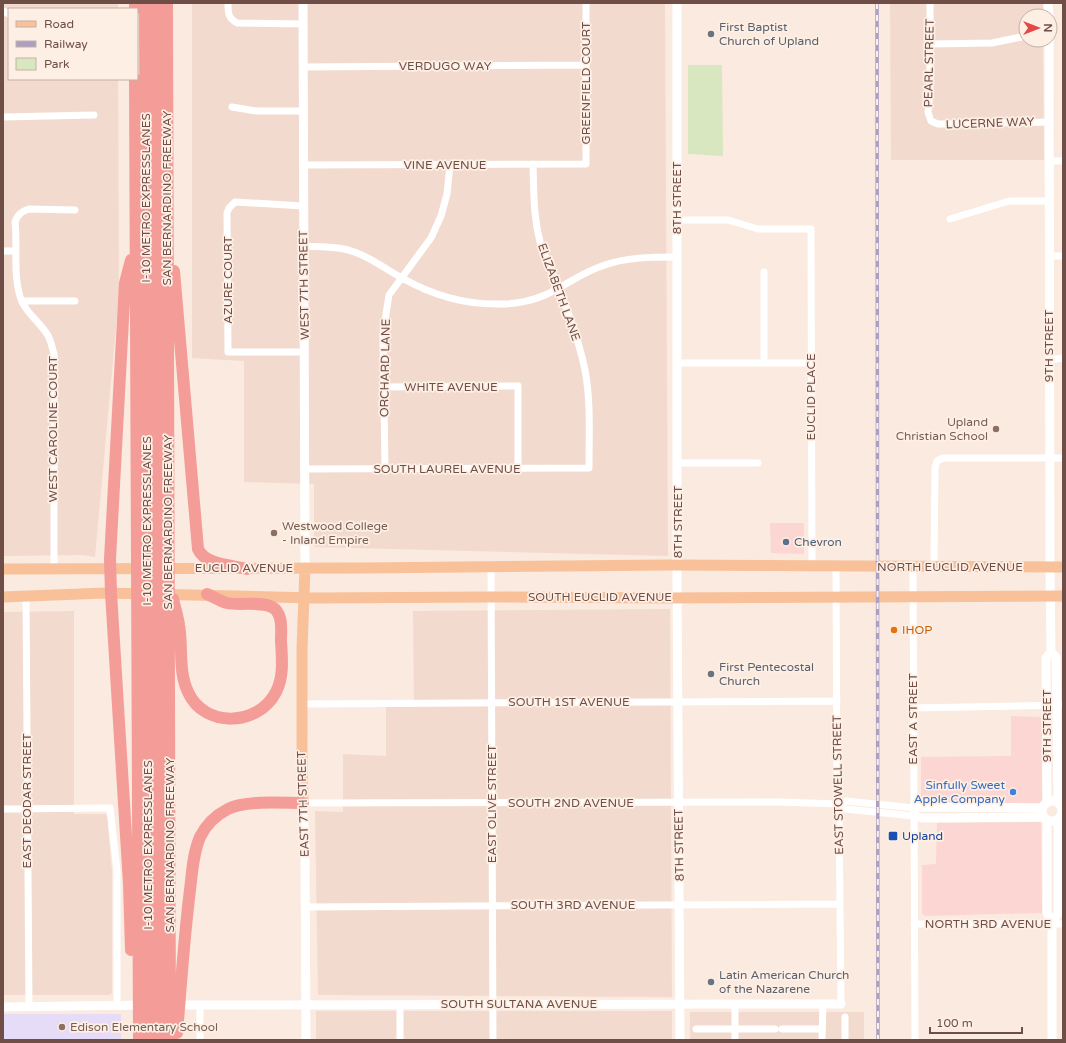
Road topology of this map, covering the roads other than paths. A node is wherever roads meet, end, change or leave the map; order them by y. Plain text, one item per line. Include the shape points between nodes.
1 (145, 3) edge
2 (157, 3) edge
3 (167, 3) edge
4 (228, 3) edge
5 (303, 3) edge
6 (586, 3) edge
7 (677, 3) edge
8 (930, 3) edge
9 (303, 24) junction
10 (1018, 38) edge
11 (930, 44) junction
12 (1049, 48) edge
13 (585, 65) junction
14 (304, 67) junction
15 (135, 80) edge
16 (232, 107) dead end
17 (304, 111) junction
18 (94, 116) dead end
19 (3, 117) edge
20 (931, 121) joint
21 (1050, 122) junction
22 (1049, 161) junction
23 (1063, 161) edge
24 (533, 164) junction
25 (586, 164) joint
26 (303, 165) junction
27 (450, 165) junction
28 (1050, 201) junction
29 (303, 206) junction
30 (75, 210) dead end
31 (167, 212) junction
32 (950, 218) dead end
33 (677, 220) junction
34 (136, 237) junction
35 (303, 246) junction
36 (3, 251) edge
37 (16, 251) junction
38 (1050, 256) junction
39 (1063, 256) edge
40 (677, 257) junction
41 (764, 272) dead end
42 (401, 278) junction
43 (558, 288) junction
44 (22, 301) junction
45 (75, 301) dead end
46 (305, 352) junction
47 (1063, 358) edge
48 (1049, 360) junction
49 (678, 363) junction
50 (764, 363) junction
51 (811, 363) junction
52 (384, 387) junction
53 (1049, 458) junction
54 (1063, 458) edge
55 (678, 463) junction
56 (758, 463) dead end
57 (518, 468) junction
58 (589, 468) joint
59 (305, 469) junction
60 (385, 469) junction
61 (678, 566) junction
62 (812, 566) junction
63 (836, 566) junction
64 (913, 566) junction
65 (934, 566) junction
66 (1050, 567) junction
67 (1063, 567) edge
68 (110, 568) junction
69 (305, 568) junction
70 (491, 568) junction
71 (3, 569) edge
72 (54, 569) junction
73 (248, 569) junction
74 (168, 576) junction
75 (111, 593) junction
76 (207, 594) junction
77 (26, 596) junction
78 (1050, 596) junction
79 (1063, 596) edge
80 (3, 597) edge
81 (303, 597) junction
82 (491, 597) junction
83 (836, 597) junction
84 (913, 597) junction
85 (678, 598) junction
86 (1051, 652) junction
87 (837, 701) junction
88 (679, 702) junction
89 (492, 703) junction
90 (302, 704) junction
91 (1046, 705) junction
92 (1060, 705) edge
93 (913, 708) junction
94 (678, 802) junction
95 (303, 803) junction
96 (492, 803) junction
97 (839, 804) junction
98 (1045, 805) junction
99 (1061, 805) edge
100 (3, 809) edge
101 (27, 809) junction
102 (914, 812) junction
103 (1060, 818) edge
104 (1046, 819) junction
105 (840, 904) junction
106 (680, 905) junction
107 (492, 906) junction
108 (306, 907) junction
109 (914, 924) junction
110 (1052, 924) junction
111 (1063, 924) edge
112 (138, 994) junction
113 (199, 1004) junction
114 (306, 1004) junction
115 (400, 1004) junction
116 (493, 1004) junction
117 (680, 1004) junction
118 (735, 1004) junction
119 (823, 1004) junction
120 (841, 1004) joint
121 (121, 1005) junction
122 (3, 1007) edge
123 (29, 1007) junction
124 (845, 1017) dead end
125 (696, 1029) dead end
126 (735, 1029) junction
127 (822, 1029) junction
128 (139, 1040) edge
129 (149, 1040) edge
130 (160, 1040) edge
131 (170, 1040) edge
132 (176, 1040) edge
133 (200, 1040) edge
134 (306, 1040) edge
135 (400, 1040) edge
136 (493, 1040) edge
137 (680, 1040) edge
138 (735, 1040) edge
139 (822, 1040) edge
140 (845, 1040) edge
141 (915, 1040) edge
142 (1052, 1040) edge

1 - 129 highway, I-10 METRO EXPRESSLANES
2 - 130 highway, I-10 METRO EXPRESSLANES
3 - 31 highway, SAN BERNARDINO FREEWAY
4 - 9 street via 228,15 237,23
5 - 9 street, WEST 7TH STREET
6 - 13 street, GREENFIELD COURT
7 - 33 street, 8TH STREET
8 - 11 street, PEARL STREET
9 - 14 street, WEST 7TH STREET
10 - 11 street via 992,43
11 - 20 street, PEARL STREET via 928,112
12 - 21 street, 9TH STREET
13 - 14 street, VERDUGO WAY
13 - 25 street, GREENFIELD COURT
14 - 17 street, WEST 7TH STREET
15 - 34 highway
16 - 17 street via 256,111
17 - 26 street, WEST 7TH STREET
18 - 19 street
20 - 21 street, LUCERNE WAY via 938,124
21 - 22 street, 9TH STREET
22 - 23 street
22 - 28 street, 9TH STREET
24 - 25 street, VINE AVENUE
24 - 27 street, VINE AVENUE
24 - 43 street, ELIZABETH LANE via 534,216 537,231
26 - 27 street, VINE AVENUE
26 - 29 street, WEST 7TH STREET
27 - 42 street, ORCHARD LANE via 447,194 441,216 431,238
28 - 32 street via 1009,201
28 - 38 street, 9TH STREET
29 - 35 street, WEST 7TH STREET
29 - 46 street, AZURE COURT via 235,202 229,208 228,352
30 - 37 street, WEST CAROLINE COURT via 22,211 15,222
31 - 73 highway via 178,306 198,549 202,556 216,562
31 - 74 highway, SAN BERNARDINO FREEWAY
33 - 40 street, 8TH STREET
33 - 51 street, EUCLID PLACE via 728,220 758,229 811,229
34 - 68 highway via 126,283
34 - 112 highway
35 - 42 street via 356,252
35 - 46 street, WEST 7TH STREET
36 - 37 street
37 - 44 street, WEST CAROLINE COURT via 18,288
38 - 39 street
38 - 48 street, 9TH STREET
40 - 43 street via 641,257 609,264
40 - 49 street, 8TH STREET
41 - 50 street
42 - 43 street via 423,290 442,296 487,304 529,300
42 - 52 street, ORCHARD LANE via 389,295 386,314
43 - 58 street, ELIZABETH LANE via 576,335 585,371
44 - 45 street
44 - 72 street, WEST CAROLINE COURT via 27,311 47,334 54,354
46 - 59 street, WEST 7TH STREET
47 - 48 street
48 - 53 street, 9TH STREET
49 - 50 street
49 - 55 street, 8TH STREET
50 - 51 street
51 - 62 street, EUCLID PLACE
52 - 57 street, WHITE AVENUE via 518,386
52 - 60 street, ORCHARD LANE
53 - 54 street
53 - 65 street via 937,460
53 - 66 street, 9TH STREET
55 - 56 street
55 - 61 street, 8TH STREET
57 - 58 street, SOUTH LAUREL AVENUE
57 - 60 street, SOUTH LAUREL AVENUE
59 - 60 street, SOUTH LAUREL AVENUE
59 - 69 street, WEST 7TH STREET
61 - 62 main road
61 - 70 main road
61 - 85 street, 8TH STREET
62 - 63 main road
63 - 64 main road, NORTH EUCLID AVENUE
63 - 83 street, EAST STOWELL STREET
64 - 65 main road, NORTH EUCLID AVENUE
64 - 84 street, EAST A STREET
65 - 66 main road, NORTH EUCLID AVENUE
66 - 67 main road, NORTH EUCLID AVENUE
66 - 78 street, 9TH STREET
68 - 72 main road
68 - 73 main road, EUCLID AVENUE
68 - 75 highway
69 - 70 main road, EUCLID AVENUE
69 - 73 main road, EUCLID AVENUE
69 - 81 main road, EAST 7TH STREET
70 - 82 street, EAST OLIVE STREET
71 - 72 main road
74 - 76 highway via 179,626 184,683 192,699 201,709 220,718 238,719 249,716 273,698 279,686 282,650 280,619 276,610 271,607 227,603
74 - 131 highway, SAN BERNARDINO FREEWAY
75 - 76 main road
75 - 77 main road
75 - 112 highway via 131,956
76 - 81 main road
77 - 80 main road
77 - 101 street, EAST DEODAR STREET
78 - 79 main road
78 - 84 main road
78 - 86 street, 9TH STREET
81 - 82 main road, SOUTH EUCLID AVENUE
81 - 90 main road, EAST 7TH STREET
82 - 85 main road, SOUTH EUCLID AVENUE
82 - 89 street, EAST OLIVE STREET
83 - 84 main road
83 - 85 main road, SOUTH EUCLID AVENUE
83 - 87 street, EAST STOWELL STREET
84 - 93 street, EAST A STREET
85 - 88 street, 8TH STREET
86 - 91 street, 9TH STREET via 1046,658
86 - 92 street, 9TH STREET via 1056,657
87 - 88 street, SOUTH 1ST AVENUE
87 - 97 street, EAST STOWELL STREET
88 - 89 street, SOUTH 1ST AVENUE
88 - 94 street, 8TH STREET
89 - 90 street, SOUTH 1ST AVENUE
89 - 96 street, EAST OLIVE STREET
90 - 95 main road, EAST 7TH STREET
91 - 92 street
91 - 93 street
91 - 98 street, 9TH STREET
92 - 99 street, 9TH STREET
93 - 102 street, EAST A STREET
94 - 96 street, SOUTH 2ND AVENUE
94 - 97 street, SOUTH 2ND AVENUE
94 - 106 street, 8TH STREET
95 - 96 street, SOUTH 2ND AVENUE
95 - 108 street, EAST 7TH STREET
95 - 132 highway via 236,806 210,822 204,831 196,850 189,895
96 - 107 street, EAST OLIVE STREET
97 - 102 street, SOUTH 2ND AVENUE via 846,801
97 - 105 street, EAST STOWELL STREET
98 - 99 street via 1052,801
98 - 102 street via 922,807
98 - 104 street via 1042,813
99 - 103 street
100 - 101 street
101 - 121 street via 110,808 117,871
101 - 123 street, EAST DEODAR STREET
102 - 104 street via 922,818
102 - 109 street, EAST A STREET
103 - 104 street via 1052,822
103 - 110 street via 1058,913
104 - 110 street via 1047,913
105 - 106 street, SOUTH 3RD AVENUE
105 - 120 street, EAST STOWELL STREET
106 - 107 street, SOUTH 3RD AVENUE
106 - 117 street, 8TH STREET
107 - 108 street, SOUTH 3RD AVENUE
107 - 116 street, EAST OLIVE STREET
108 - 114 street, EAST 7TH STREET
109 - 110 street, NORTH 3RD AVENUE
109 - 141 street, EAST A STREET
110 - 111 street, NORTH 3RD AVENUE
110 - 142 street
112 - 128 highway
113 - 114 street, SOUTH SULTANA AVENUE
113 - 121 street, SOUTH SULTANA AVENUE
113 - 133 street
114 - 115 street, SOUTH SULTANA AVENUE
114 - 134 street, EAST 7TH STREET
115 - 116 street, SOUTH SULTANA AVENUE
115 - 135 street
116 - 117 street, SOUTH SULTANA AVENUE
116 - 136 street, EAST OLIVE STREET
117 - 118 street, SOUTH SULTANA AVENUE
117 - 137 street, 8TH STREET
118 - 119 street, SOUTH SULTANA AVENUE
118 - 126 street
119 - 120 street, SOUTH SULTANA AVENUE
119 - 127 street
121 - 123 street, SOUTH SULTANA AVENUE
122 - 123 street, SOUTH SULTANA AVENUE
124 - 140 street
125 - 126 street
126 - 127 street
126 - 138 street
127 - 139 street

